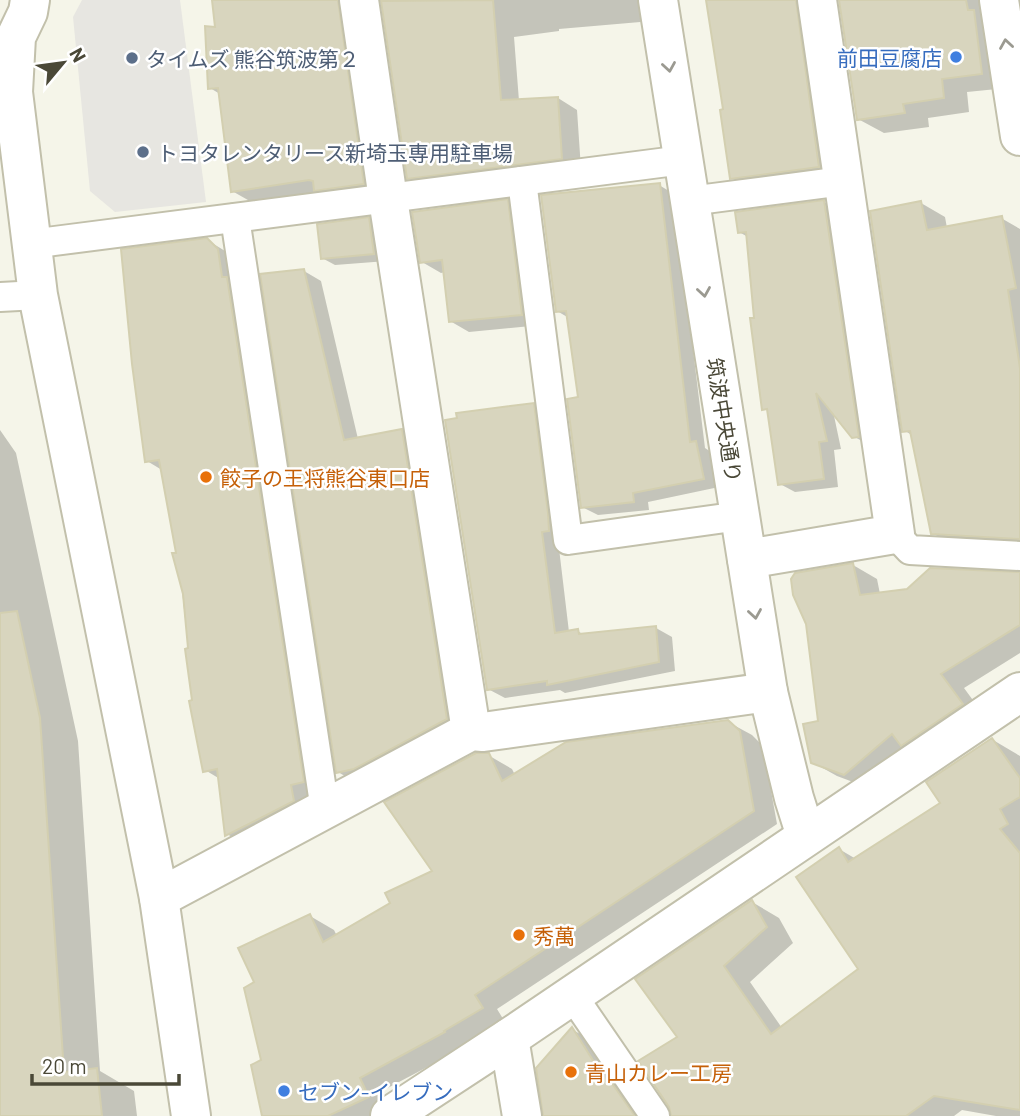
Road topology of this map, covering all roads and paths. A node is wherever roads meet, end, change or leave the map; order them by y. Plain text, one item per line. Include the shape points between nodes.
1 (30, 0) edge
2 (359, 0) edge
3 (658, 0) edge
4 (817, 0) edge
5 (999, 0) edge
6 (1020, 136) edge
7 (683, 160) junction
8 (522, 181) junction
9 (843, 181) junction
10 (388, 199) junction
11 (690, 201) junction
12 (235, 218) junction
13 (31, 244) junction
14 (38, 295) junction
15 (0, 298) edge
16 (740, 516) junction
17 (895, 534) junction
18 (1020, 556) edge
19 (747, 559) junction
20 (768, 692) junction
21 (1020, 692) edge
22 (471, 731) junction
23 (325, 810) junction
24 (806, 836) junction
25 (159, 898) junction
26 (572, 995) junction
27 (509, 1038) junction
28 (191, 1116) edge
29 (390, 1116) edge
30 (522, 1116) edge
31 (655, 1116) edge

1 - 13 street via 16,37 13,92
2 - 10 street
3 -> 7 street, 筑波中央通り
4 - 9 street
6 -> 5 street
7 - 8 lane
7 - 11 street, 筑波中央通り
8 - 10 lane
8 - 16 lane via 568,540
9 - 11 lane
9 - 17 street
10 - 12 lane
10 - 22 street
11 -> 16 street, 筑波中央通り
12 - 13 lane
12 - 23 lane
13 - 14 street
14 - 15 lane
14 - 25 street
16 - 19 street, 筑波中央通り
17 - 18 lane via 910,550
17 - 19 street
19 -> 20 street, 筑波中央通り
20 - 22 street
20 - 24 street, 筑波中央通り
21 - 24 street
22 - 23 street
23 - 25 street
24 - 26 street
25 - 28 street
26 - 27 street
26 - 31 lane
27 - 29 street
27 - 30 street

